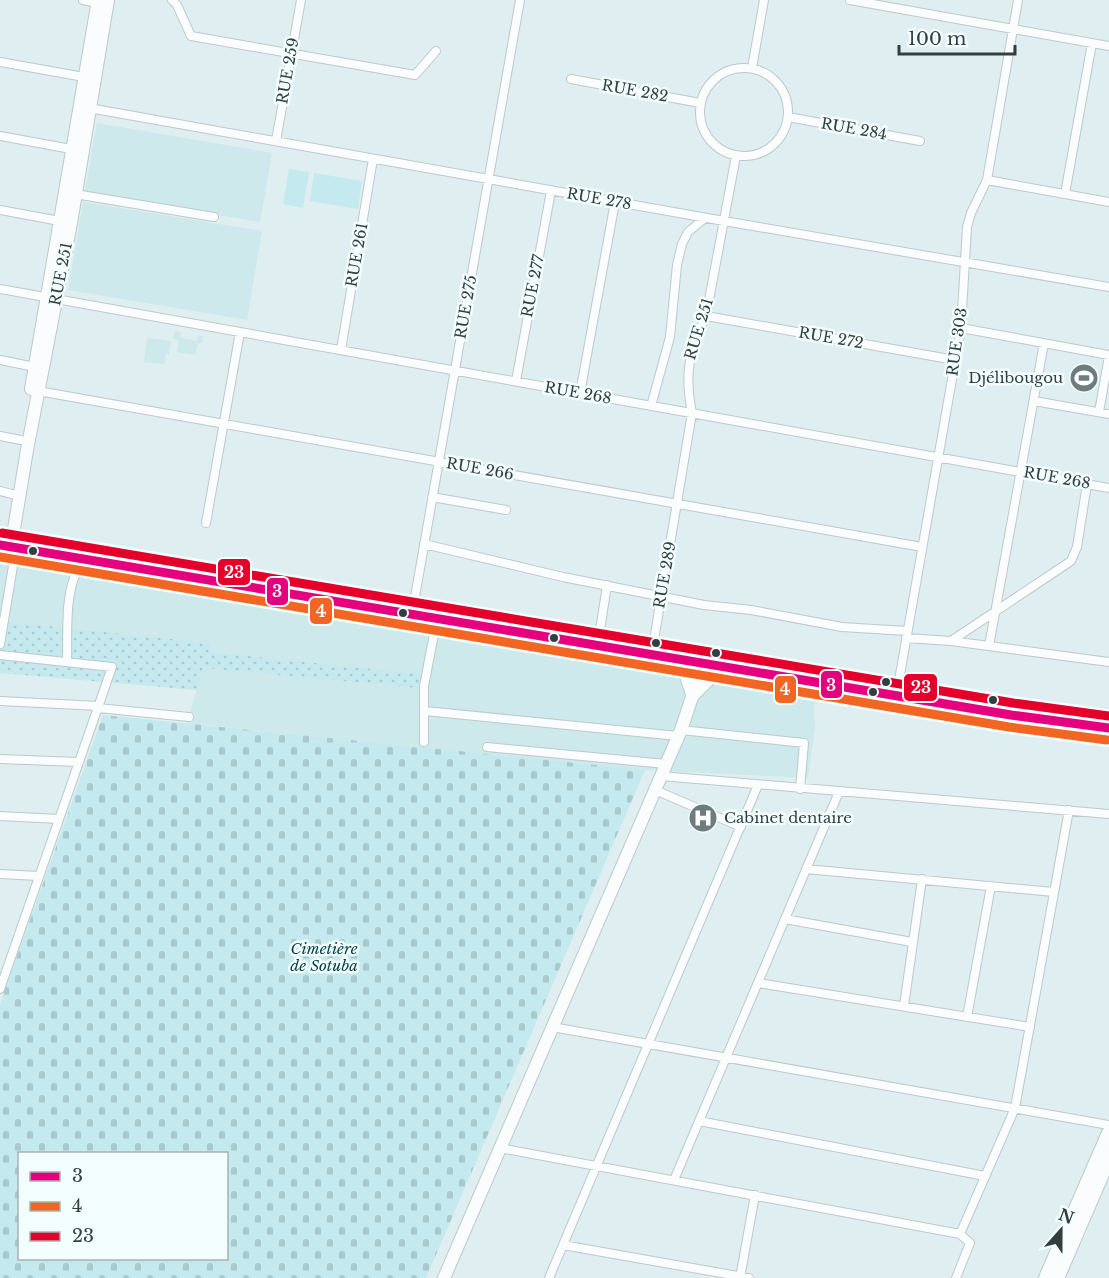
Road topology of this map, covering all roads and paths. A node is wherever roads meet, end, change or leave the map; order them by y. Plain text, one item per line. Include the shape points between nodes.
1 (83, 0) edge
2 (172, 0) edge
3 (301, 0) edge
4 (520, 0) edge
5 (764, 0) edge
6 (850, 0) edge
7 (1018, 0) edge
8 (101, 1) edge
9 (1013, 29) junction
10 (1092, 43) junction
11 (1109, 46) edge
12 (436, 51) dead end
13 (291, 54) junction
14 (0, 62) edge
15 (752, 68) junction
16 (84, 77) junction
17 (571, 79) dead end
18 (700, 103) junction
19 (89, 108) junction
20 (788, 117) junction
21 (0, 136) edge
22 (276, 141) junction
23 (920, 141) dead end
24 (71, 149) junction
25 (736, 156) junction
26 (373, 159) junction
27 (488, 179) junction
28 (987, 180) junction
29 (551, 191) junction
30 (75, 194) junction
31 (1065, 194) junction
32 (615, 202) junction
33 (1109, 202) edge
34 (0, 210) edge
35 (214, 217) dead end
36 (705, 218) junction
37 (724, 221) junction
38 (66, 222) junction
39 (966, 264) junction
40 (1109, 287) edge
41 (0, 289) edge
42 (52, 298) junction
43 (706, 316) junction
44 (961, 328) junction
45 (240, 332) junction
46 (1044, 343) junction
47 (341, 350) junction
48 (1109, 355) edge
49 (0, 360) edge
50 (955, 360) junction
51 (35, 366) junction
52 (455, 371) junction
53 (516, 381) junction
54 (39, 391) junction
55 (580, 393) junction
56 (1034, 401) junction
57 (651, 406) junction
58 (1099, 412) junction
59 (692, 413) junction
60 (1109, 414) edge
61 (224, 424) junction
62 (0, 436) edge
63 (21, 440) junction
64 (938, 457) junction
65 (438, 461) junction
66 (1021, 472) junction
67 (1087, 484) junction
68 (1109, 488) edge
69 (6, 493) edge
70 (432, 497) junction
71 (676, 503) junction
72 (506, 510) dead end
73 (206, 523) dead end
74 (7, 543) edge
75 (424, 544) junction
76 (922, 547) junction
77 (84, 559) junction
78 (607, 585) junction
79 (661, 597) junction
80 (997, 608) junction
81 (412, 610) junction
82 (437, 619) junction
83 (907, 634) junction
84 (598, 637) junction
85 (951, 641) junction
86 (0, 644) edge
87 (653, 646) junction
88 (990, 646) junction
89 (0, 655) edge
90 (675, 659) junction
91 (711, 660) junction
92 (67, 662) junction
93 (1109, 662) edge
94 (728, 668) junction
95 (898, 686) junction
96 (693, 694) junction
97 (0, 701) edge
98 (98, 707) junction
99 (425, 711) junction
100 (189, 717) dead end
101 (1109, 717) edge
102 (1109, 728) edge
103 (679, 733) junction
104 (423, 742) dead end
105 (487, 747) dead end
106 (0, 759) edge
107 (79, 762) junction
108 (666, 764) junction
109 (661, 776) junction
110 (758, 785) junction
111 (800, 789) junction
112 (655, 790) junction
113 (838, 792) junction
114 (1069, 810) junction
115 (1109, 814) edge
116 (0, 816) edge
117 (59, 819) junction
118 (741, 827) junction
119 (806, 869) junction
120 (0, 874) edge
121 (39, 876) junction
122 (922, 879) junction
123 (991, 886) junction
124 (1054, 892) junction
125 (784, 919) junction
126 (912, 942) junction
127 (758, 983) junction
128 (0, 988) edge
129 (904, 1006) junction
130 (967, 1017) junction
131 (552, 1027) junction
132 (1030, 1027) junction
133 (648, 1044) junction
134 (726, 1058) junction
135 (1015, 1108) junction
136 (699, 1121) junction
137 (1109, 1125) edge
138 (1109, 1133) edge
139 (500, 1148) junction
140 (1109, 1158) edge
141 (597, 1165) junction
142 (985, 1176) junction
143 (675, 1180) junction
144 (755, 1195) junction
145 (960, 1234) junction
146 (563, 1245) junction
147 (444, 1278) edge
148 (549, 1278) edge
149 (743, 1278) edge
150 (956, 1278) edge
151 (1046, 1278) edge
152 (1057, 1278) edge

1 - 8 street
2 - 13 street via 191,36
3 - 13 street, RUE 259
4 - 27 street, RUE 275
5 - 15 street
6 - 9 street
7 - 9 street, RUE 303
8 - 16 main road, RUE 251
8 - 19 main road, RUE 251
9 - 10 street
9 - 28 street, RUE 303
10 - 11 street
10 - 31 street
12 - 13 street via 415,75
13 - 22 street, RUE 259
14 - 16 street
15 - 18 street via 740,67 714,78
15 - 20 street via 769,75 780,86 787,101
16 - 24 main road, RUE 251
17 - 18 street, RUE 282
18 - 25 street via 699,117 711,142
19 - 22 street, RUE 278
19 - 30 main road, RUE 251
20 - 23 street, RUE 284
20 - 25 street via 776,143 764,152
21 - 24 street
22 - 26 street, RUE 278
24 - 38 main road, RUE 251
25 - 37 street, RUE 251
26 - 27 street, RUE 278
26 - 47 street, RUE 261
27 - 29 street, RUE 278
27 - 52 street, RUE 275
28 - 31 street
28 - 39 street, RUE 303 via 967,227
29 - 32 street, RUE 278
29 - 53 street, RUE 277
30 - 35 street
30 - 38 main road, RUE 251
31 - 33 street
32 - 36 street, RUE 278
32 - 55 street
34 - 38 street
36 - 37 street, RUE 278
36 - 57 street via 688,231 682,244 670,337
37 - 39 street, RUE 278
37 - 43 street, RUE 251
38 - 42 main road, RUE 251
39 - 40 street, RUE 278
39 - 44 street, RUE 303
41 - 42 street, RUE 268
42 - 45 street, RUE 268
42 - 51 main road, RUE 251
42 - 54 main road, RUE 251
43 - 50 street, RUE 272
43 - 59 street, RUE 251 via 688,362 687,390
44 - 46 street
44 - 50 street, RUE 303
45 - 47 street, RUE 268
45 - 61 street
46 - 48 street
46 - 56 street
47 - 52 street, RUE 268
48 - 58 street
49 - 51 street
50 - 64 street, RUE 303
51 - 63 main road, RUE 251
52 - 53 street, RUE 268
52 - 65 street, RUE 275
53 - 55 street, RUE 268
54 - 61 street, RUE 266
54 - 74 main road, RUE 251
55 - 57 street, RUE 268
56 - 58 street
56 - 66 street
57 - 59 street, RUE 268
58 - 60 street
59 - 64 street, RUE 268
59 - 71 street, RUE 251
61 - 65 street, RUE 266
61 - 73 street
62 - 63 street
63 - 69 main road, RUE 251
64 - 66 street, RUE 268
64 - 76 street, RUE 303
65 - 70 street, RUE 275
65 - 71 street, RUE 266
66 - 67 street, RUE 268
66 - 80 street
67 - 68 street, RUE 268
67 - 80 street via 1077,548 1071,561
69 - 74 main road, RUE 251
70 - 72 street
70 - 75 street, RUE 275
71 - 76 street, RUE 266
71 - 79 street, RUE 289
74 - 77 main road
74 - 81 main road
74 - 86 street
75 - 78 street
75 - 81 street, RUE 275
76 - 83 street, RUE 303
77 - 81 main road
77 - 92 street via 76,570 69,605
78 - 79 street
78 - 84 street
79 - 83 street
79 - 87 street, RUE 289
80 - 85 street
80 - 88 street
81 - 82 main road
81 - 84 main road
82 - 90 main road
82 - 99 street via 424,686
83 - 85 street
83 - 95 street, RUE 303
84 - 87 main road
85 - 88 street
87 - 91 main road
88 - 93 street
89 - 92 street
90 - 91 main road
90 - 96 main road
91 - 94 main road
91 - 95 main road
91 - 96 main road
92 - 98 street via 112,667
94 - 96 main road via 711,676
94 - 102 main road via 1011,716
95 - 101 main road
96 - 103 main road
97 - 98 street
98 - 100 street
98 - 107 street
99 - 103 street
99 - 104 street
103 - 108 main road
103 - 111 street via 804,743
105 - 108 street
106 - 107 street
107 - 117 street
108 - 109 main road
109 - 110 street
109 - 112 main road
110 - 111 street
110 - 118 street
111 - 113 street
112 - 118 street
112 - 131 main road
113 - 114 street
113 - 119 street
114 - 115 street
114 - 124 street
116 - 117 street
117 - 121 street
118 - 133 street
119 - 122 street
119 - 125 street
120 - 121 street
121 - 128 street
122 - 123 street
122 - 126 street
123 - 124 street
123 - 130 street
124 - 132 street
125 - 126 street
125 - 127 street
126 - 129 street
127 - 129 street
127 - 134 street
129 - 130 street
130 - 132 street
131 - 133 street
131 - 139 main road
132 - 135 street
133 - 134 street
133 - 141 street
134 - 135 street
134 - 136 street
135 - 137 street
135 - 142 street
136 - 142 street
136 - 143 street
138 - 151 main road
139 - 141 street
139 - 147 main road
140 - 152 main road
141 - 143 street
141 - 146 street
142 - 145 street
143 - 144 street
144 - 145 street
144 - 149 street
145 - 150 street via 970,1243
146 - 148 street
146 - 149 street

